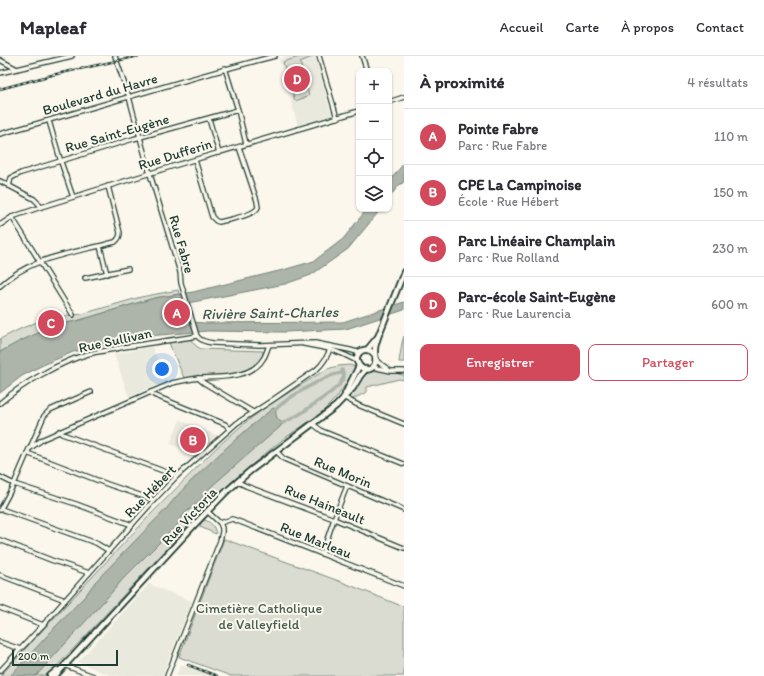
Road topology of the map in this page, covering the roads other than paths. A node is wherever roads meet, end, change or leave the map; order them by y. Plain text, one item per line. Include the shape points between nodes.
1 (72, 56) edge
2 (114, 56) edge
3 (275, 56) edge
4 (319, 56) edge
5 (362, 56) edge
6 (0, 60) edge
7 (17, 68) junction
8 (224, 68) junction
9 (366, 68) edge
10 (0, 73) edge
11 (129, 97) junction
12 (404, 97) edge
13 (392, 101) edge
14 (238, 110) junction
15 (356, 112) edge
16 (337, 118) junction
17 (208, 119) junction
18 (50, 120) junction
19 (0, 134) edge
20 (140, 137) junction
21 (246, 144) junction
22 (239, 147) junction
23 (219, 153) junction
24 (195, 160) junction
25 (61, 161) junction
26 (150, 174) junction
27 (0, 181) edge
28 (9, 186) junction
29 (108, 186) junction
30 (73, 197) junction
31 (41, 207) junction
32 (12, 217) junction
33 (0, 225) edge
34 (100, 246) junction
35 (40, 261) junction
36 (128, 269) dead end
37 (404, 272) edge
38 (107, 274) junction
39 (85, 278) dead end
40 (0, 286) edge
41 (73, 314) dead end
42 (197, 336) junction
43 (378, 337) junction
44 (269, 345) junction
45 (331, 347) junction
46 (364, 351) junction
47 (375, 357) junction
48 (358, 364) junction
49 (372, 367) junction
50 (366, 369) junction
51 (391, 371) junction
52 (404, 371) edge
53 (198, 378) junction
54 (91, 392) dead end
55 (151, 392) junction
56 (343, 397) junction
57 (0, 403) edge
58 (253, 412) junction
59 (313, 424) junction
60 (404, 424) edge
61 (230, 429) junction
62 (59, 431) junction
63 (30, 448) junction
64 (276, 452) junction
65 (27, 453) junction
66 (404, 464) edge
67 (177, 476) junction
68 (0, 477) edge
69 (238, 482) junction
70 (14, 484) junction
71 (348, 486) junction
72 (154, 500) junction
73 (0, 510) edge
74 (404, 510) edge
75 (207, 511) junction
76 (334, 519) junction
77 (220, 523) junction
78 (132, 525) junction
79 (0, 540) edge
80 (404, 548) edge
81 (109, 551) junction
82 (322, 554) junction
83 (89, 573) junction
84 (0, 575) edge
85 (404, 586) edge
86 (65, 600) junction
87 (0, 608) edge
88 (43, 625) junction
89 (0, 642) edge
90 (20, 649) junction
91 (64, 664) junction
92 (0, 671) edge
93 (50, 676) edge
94 (55, 676) edge
95 (93, 676) edge
96 (167, 676) edge

1 - 7 street
2 - 11 street, Rue Fabre
3 - 8 street, Boulevard du Havre
4 - 16 street
5 - 9 street
6 - 7 street
7 - 10 street
8 - 11 street, Boulevard du Havre
8 - 14 street
11 - 18 street, Boulevard du Havre
11 - 20 street, Rue Fabre
12 - 13 street
14 - 17 street, Rue Saint-Eugène
14 - 21 street
15 - 16 street, Rue Dufferin
16 - 21 street, Rue Dufferin
17 - 20 street, Rue Saint-Eugène
17 - 23 street
18 - 19 street, Boulevard du Havre
18 - 25 street
20 - 25 street, Rue Saint-Eugène
20 - 26 street, Rue Fabre
21 - 22 street, Rue Dufferin
22 - 23 street, Rue Dufferin
22 - 24 street via 257,201 258,207 255,212 216,221 212,217
23 - 24 street, Rue Dufferin
24 - 26 street, Rue Dufferin
25 - 28 street, Rue Saint-Eugène via 16,175 11,178
25 - 30 street
26 - 29 street, Rue Dufferin
26 - 42 street, Rue Fabre
27 - 28 street
28 - 31 street via 34,199
29 - 30 street, Rue Dufferin
29 - 34 street via 120,236 115,242
30 - 31 street, Rue Dufferin
31 - 32 street, Rue Dufferin
32 - 33 street, Rue Dufferin
32 - 35 street
34 - 35 street
34 - 38 street
35 - 40 street via 14,274
35 - 41 street
36 - 38 street
37 - 43 main road
38 - 39 street
42 - 44 street via 212,343
42 - 57 street, Rue Sullivan via 121,348 72,360 25,385
43 - 46 main road
43 - 47 main road
44 - 45 street via 301,344
44 - 53 street via 263,360 246,372
45 - 46 street
45 - 48 street
45 - 58 street, Rue Hébert via 322,365 316,370
46 - 47 main road via 371,351
46 - 48 main road via 357,356
47 - 49 main road
47 - 51 street
48 - 50 main road
48 - 56 main road, Rue Victoria
49 - 50 main road
49 - 51 street
50 - 56 main road, Rue Victoria via 353,388
51 - 52 street
53 - 55 street via 176,382
53 - 58 street
54 - 63 street via 50,410 44,416
55 - 61 street via 225,424
55 - 62 street
56 - 59 main road, Rue Victoria via 336,406
56 - 60 street
58 - 61 street, Rue Hébert
59 - 64 main road, Rue Victoria
59 - 66 street via 322,431
61 - 67 street, Rue Hébert
62 - 63 street
62 - 67 street
63 - 65 street
64 - 69 main road, Rue Victoria
64 - 71 street, Rue Morin via 284,460
65 - 70 street
65 - 72 street
67 - 72 street, Rue Hébert
68 - 70 street
69 - 75 main road, Rue Victoria
69 - 76 street, Rue Haineault
70 - 73 street
70 - 78 street
71 - 74 street, Rue Morin
71 - 76 street
72 - 78 street, Rue Hébert
73 - 81 street via 96,543
75 - 77 street
75 - 91 main road, Rue Victoria
76 - 80 street, Rue Haineault
76 - 82 street
77 - 82 street, Rue Marleau via 232,519
77 - 96 street via 220,541
78 - 81 street, Rue Hébert
79 - 83 street
81 - 83 street, Rue Hébert
82 - 85 street, Rue Marleau
83 - 86 street, Rue Hébert
84 - 86 street
86 - 88 street, Rue Hébert
87 - 88 street
88 - 90 street, Rue Hébert
89 - 90 street
90 - 92 street, Rue Hébert
91 - 93 main road, Rue Victoria
91 - 94 main road, Rue Victoria
91 - 95 street

